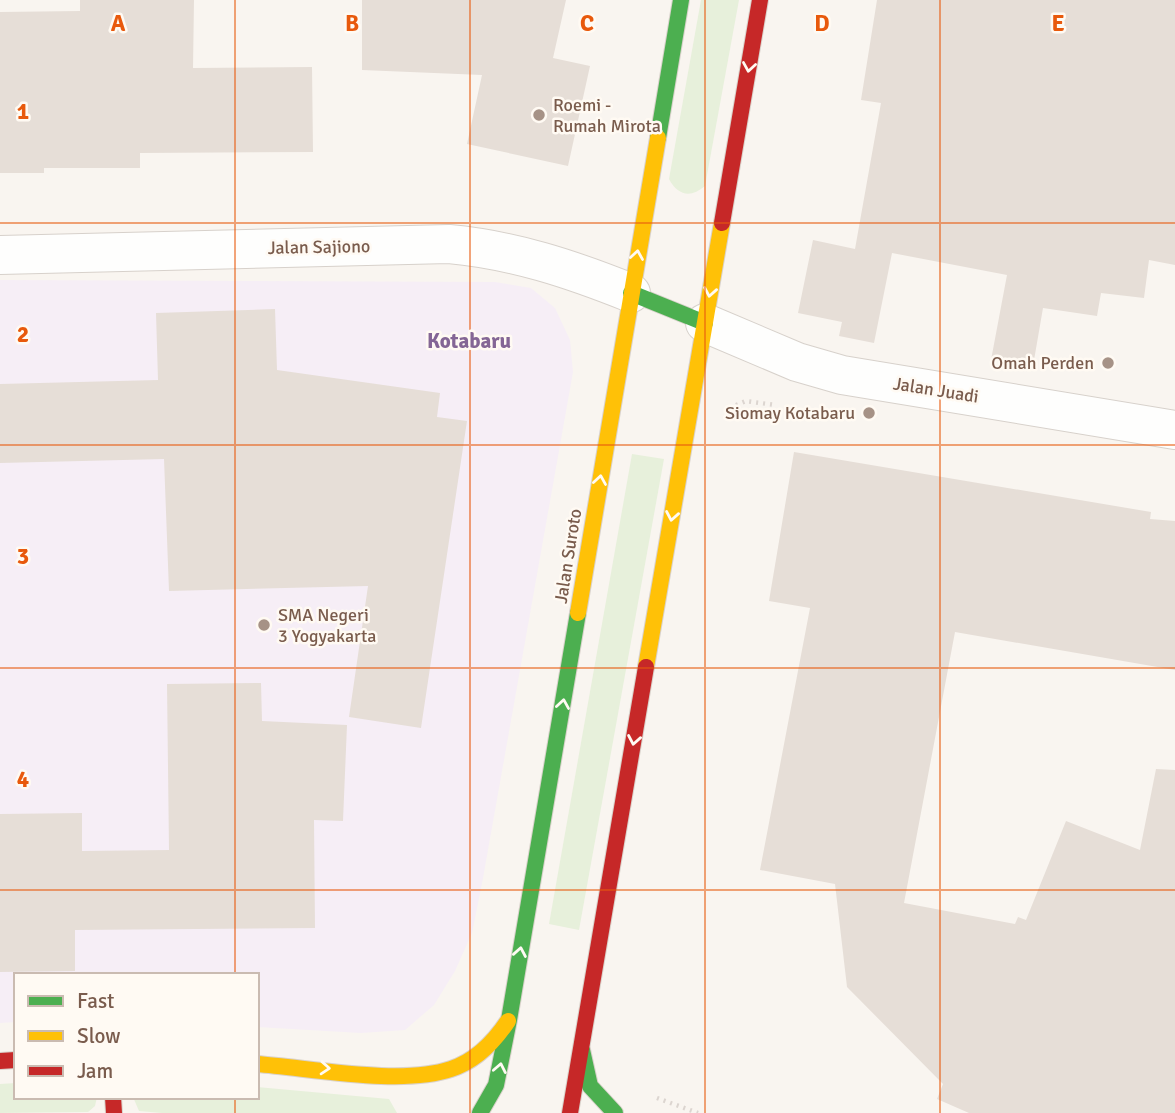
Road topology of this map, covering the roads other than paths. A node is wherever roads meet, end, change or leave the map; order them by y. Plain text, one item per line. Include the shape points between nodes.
1 (681, 0) edge
2 (760, 0) edge
3 (0, 254) edge
4 (631, 293) junction
5 (705, 323) junction
6 (1175, 430) edge
7 (509, 1020) junction
8 (582, 1031) junction
9 (259, 1063) edge
10 (481, 1113) edge
11 (570, 1113) edge
12 (615, 1113) edge

4 -> 1 main road, Jalan Suroto
2 -> 5 main road
3 - 4 street, Jalan Sajiono via 449,244 535,258
4 - 5 main road
7 -> 4 main road, Jalan Suroto
5 - 6 street, Jalan Juadi via 797,362 842,375
5 -> 8 main road
9 -> 7 main road via 419,1074 449,1070 475,1058
10 -> 7 main road, Jalan Suroto via 496,1085
8 - 11 main road
8 - 12 main road via 586,1080

